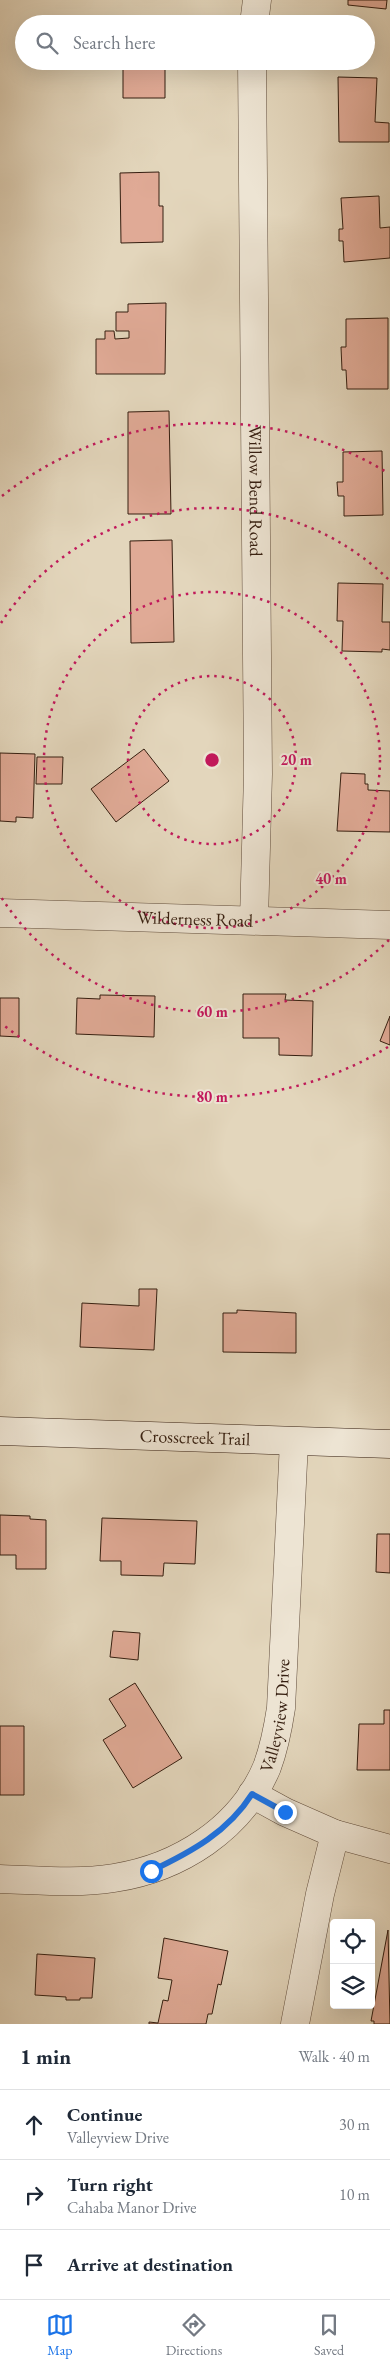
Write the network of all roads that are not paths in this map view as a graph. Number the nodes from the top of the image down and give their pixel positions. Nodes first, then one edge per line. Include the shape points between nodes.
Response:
1 (257, 0) edge
2 (255, 15) edge
3 (252, 70) edge
4 (0, 914) edge
5 (254, 920) junction
6 (390, 925) edge
7 (0, 1431) edge
8 (294, 1442) junction
9 (390, 1444) edge
10 (252, 1794) junction
11 (335, 1834) junction
12 (390, 1848) edge
13 (0, 1879) edge
14 (295, 2024) edge

1 - 2 street
3 - 5 street, Willow Bend Road via 258,774
4 - 5 street, Wilderness Road
5 - 6 street, Wilderness Road
7 - 8 street, Crosscreek Trail
8 - 9 street, Crosscreek Trail
8 - 10 street, Valleyview Drive via 281,1708 266,1767
10 - 11 street
10 - 13 street, Valleyview Drive via 222,1830 190,1853 151,1871 112,1879
11 - 12 street
11 - 14 street

